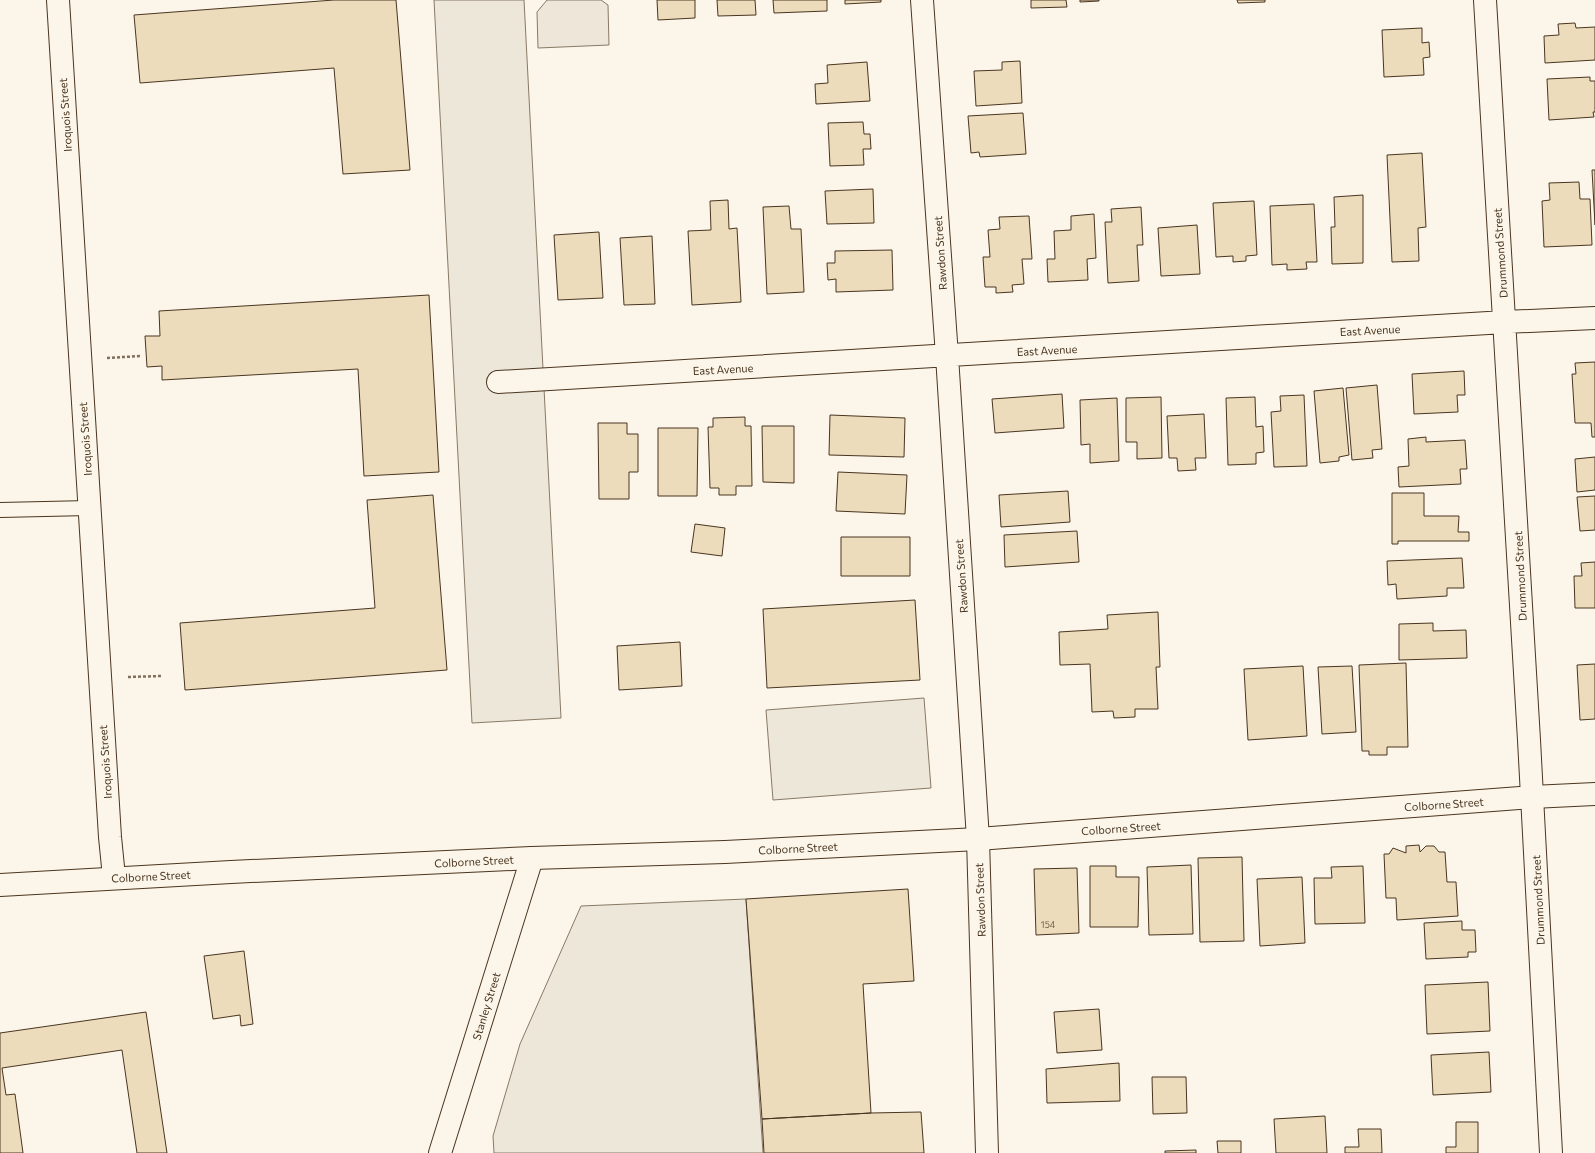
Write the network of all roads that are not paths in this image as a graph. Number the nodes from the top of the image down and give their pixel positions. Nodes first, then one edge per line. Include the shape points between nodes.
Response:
1 (58, 0) edge
2 (922, 0) edge
3 (1485, 0) edge
4 (1595, 318) edge
5 (1505, 322) junction
6 (947, 356) junction
7 (498, 382) dead end
8 (89, 508) junction
9 (0, 510) edge
10 (1595, 794) edge
11 (1532, 797) junction
12 (978, 839) junction
13 (532, 858) junction
14 (114, 877) junction
15 (0, 885) edge
16 (440, 1153) edge
17 (987, 1153) edge
18 (1551, 1153) edge

1 - 8 street, Iroquois Street
2 - 6 street, Rawdon Street
3 - 5 street, Drummond Street
4 - 5 street, East Avenue
5 - 6 street, East Avenue
5 - 11 street, Drummond Street
6 - 7 street, East Avenue
6 - 12 street, Rawdon Street
8 - 9 lane
8 - 14 street, Iroquois Street
10 - 11 street, Colborne Street
11 - 12 street, Colborne Street
11 - 18 street, Drummond Street
12 - 13 street, Colborne Street via 725,852
12 - 17 street, Rawdon Street
13 - 14 street, Colborne Street
13 - 16 street, Stanley Street
14 - 15 street, Colborne Street

